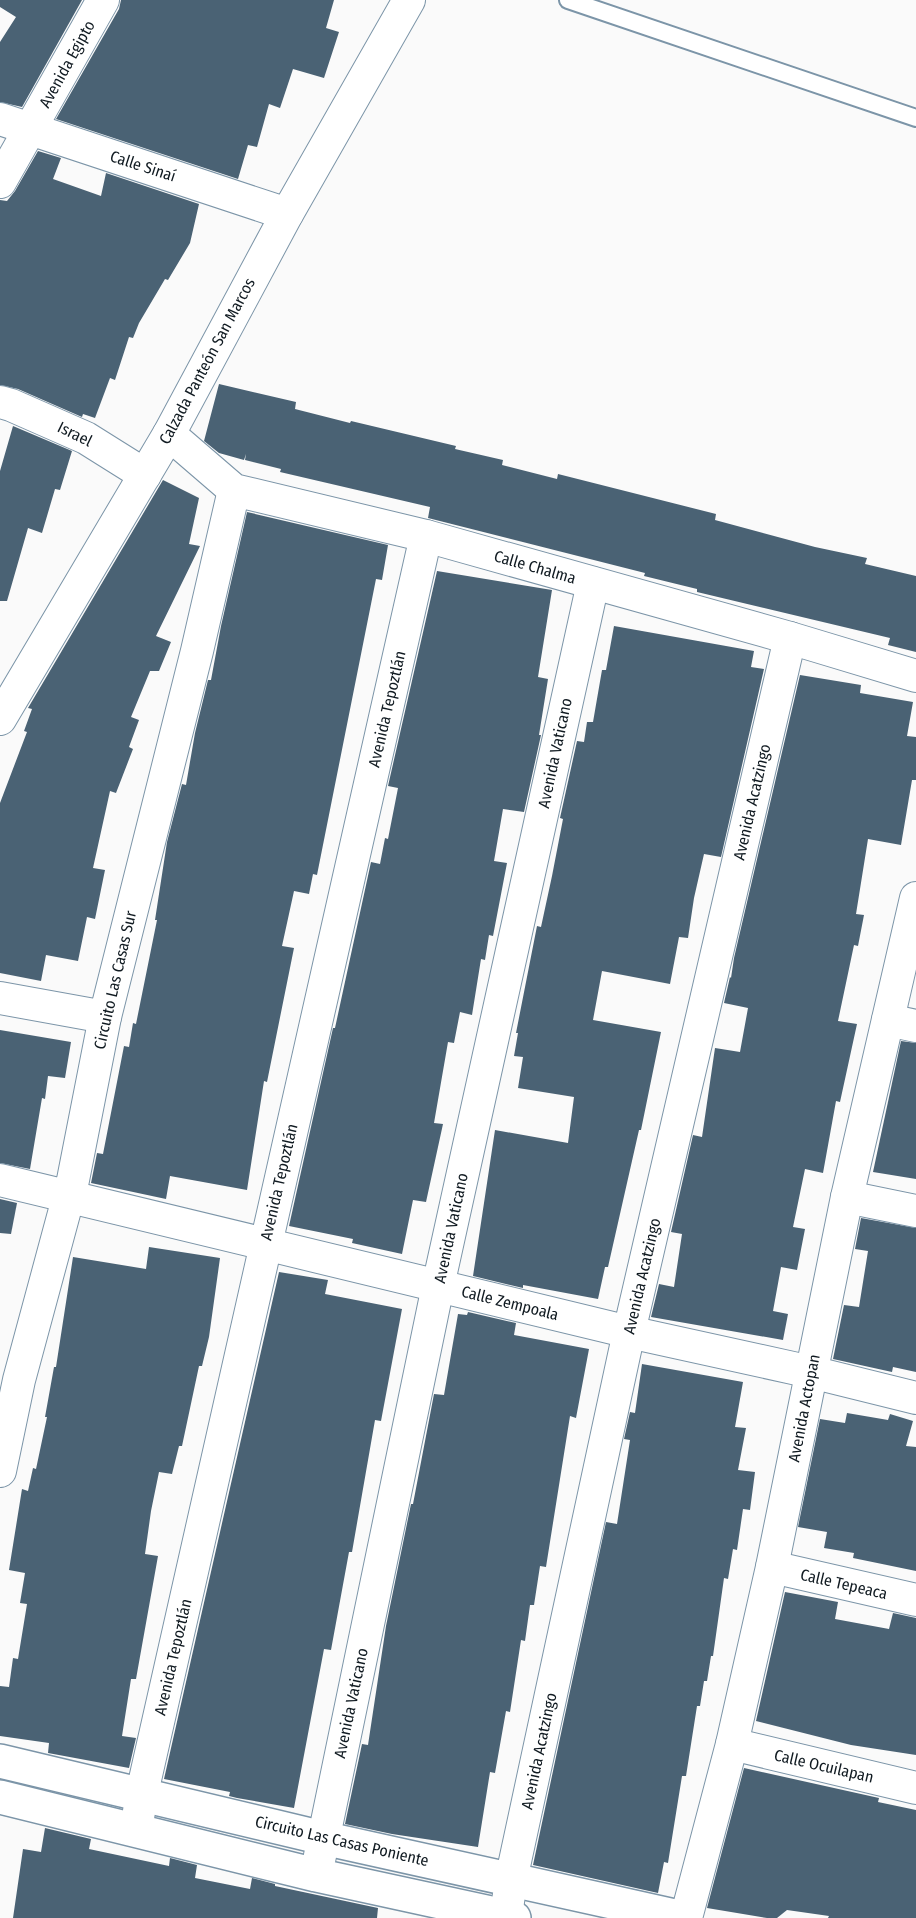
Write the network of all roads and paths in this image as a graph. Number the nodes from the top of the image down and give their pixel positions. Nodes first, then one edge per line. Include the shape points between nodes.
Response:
1 (103, 0) edge
2 (409, 0) edge
3 (568, 0) edge
4 (916, 118) edge
5 (0, 119) edge
6 (32, 129) junction
7 (0, 182) edge
8 (286, 214) junction
9 (0, 402) edge
10 (169, 434) junction
11 (145, 475) junction
12 (234, 490) junction
13 (426, 536) junction
14 (593, 583) junction
15 (790, 638) junction
16 (916, 676) edge
17 (0, 719) edge
18 (916, 898) edge
19 (0, 998) edge
20 (105, 1017) junction
21 (902, 1023) edge
22 (0, 1180) edge
23 (69, 1196) junction
24 (847, 1197) junction
25 (916, 1211) edge
26 (265, 1246) junction
27 (438, 1286) junction
28 (629, 1332) junction
29 (811, 1372) junction
30 (10, 1377) edge
31 (916, 1398) edge
32 (0, 1471) edge
33 (772, 1567) junction
34 (916, 1600) edge
35 (732, 1744) junction
36 (0, 1761) edge
37 (916, 1788) edge
38 (142, 1793) junction
39 (0, 1797) edge
40 (136, 1830) junction
41 (323, 1838) junction
42 (315, 1875) junction
43 (511, 1880) junction
44 (510, 1917) edge
45 (685, 1918) edge

1 - 6 street, Avenida Egipto
2 - 8 street, Calzada Panteón San Marcos
3 - 4 lane
5 - 6 street, Calle Sinaí
6 - 7 street
6 - 8 street, Calle Sinaí
8 - 10 street, Calzada Panteón San Marcos
9 - 11 street, Israel via 86,438
10 - 11 street, Calzada Panteón San Marcos
10 - 12 street, Calle Chalma
11 - 17 street, Calzada Panteón San Marcos
12 - 13 street, Calle Chalma
12 - 20 street, Circuito Las Casas Sur
13 - 14 street, Calle Chalma
13 - 26 street, Avenida Tepoztlán
14 - 15 street, Calle Chalma
14 - 27 street, Avenida Vaticano
15 - 16 street, Calle Chalma
15 - 28 street, Avenida Acatzingo
18 - 21 street, Avenida Actopan
19 - 20 street
20 - 23 street, Circuito Las Casas Sur
21 - 24 street, Avenida Actopan
22 - 23 street, Calle Zempoala
23 - 26 street, Calle Zempoala
23 - 30 street, Circuito Las Casas Sur
24 - 25 street
24 - 29 street, Avenida Actopan
26 - 27 street, Calle Zempoala
26 - 38 street, Avenida Tepoztlán
27 - 28 street, Calle Zempoala
27 - 41 street, Avenida Vaticano
28 - 29 street, Calle Zempoala
28 - 43 street, Avenida Acatzingo
29 - 31 street, Calle Zempoala
29 - 33 street, Avenida Actopan
30 - 32 street, Circuito Las Casas Sur
33 - 34 street, Calle Tepeaca
33 - 35 street, Avenida Actopan
35 - 37 street, Calle Ocuilapan
35 - 45 street, Avenida Actopan
36 - 38 street, Circuito Las Casas Poniente
38 - 40 street, Avenida Tepoztlán
38 - 41 street, Circuito Las Casas Poniente
39 - 40 street
40 - 42 street
41 - 42 street, Avenida Vaticano
41 - 43 street, Circuito Las Casas Poniente
42 - 44 street
43 - 44 street, Avenida Acatzingo
43 - 45 street, Circuito Las Casas Poniente

